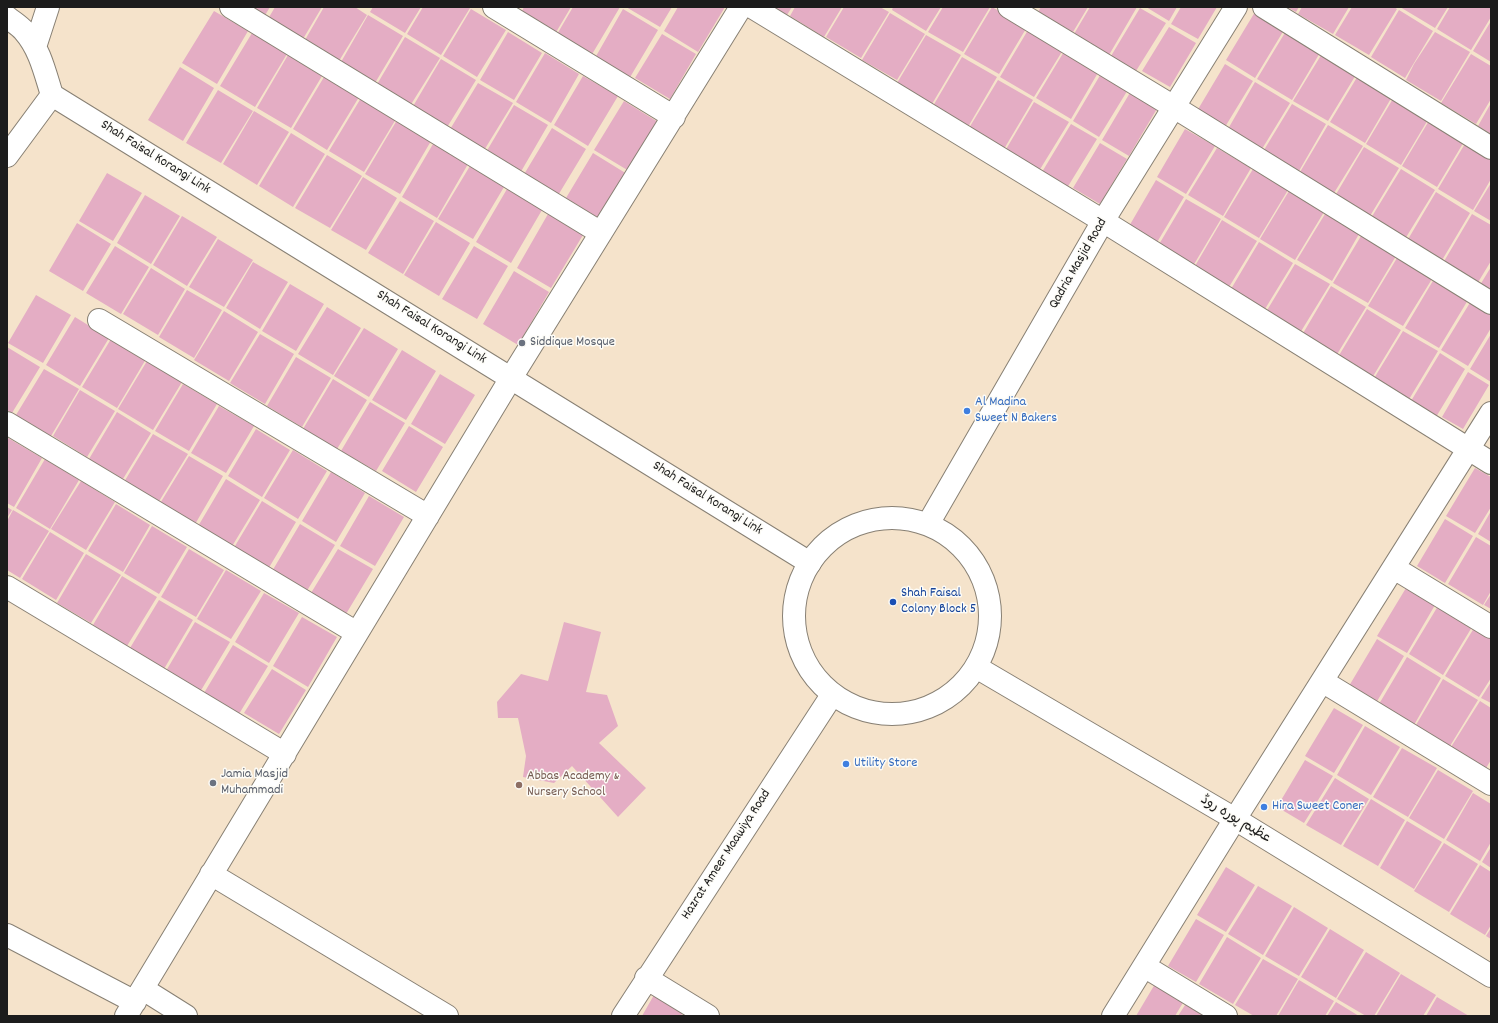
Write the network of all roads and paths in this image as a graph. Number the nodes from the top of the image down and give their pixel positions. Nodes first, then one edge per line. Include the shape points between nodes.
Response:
1 (48, 7) edge
2 (231, 7) edge
3 (494, 7) edge
4 (741, 7) edge
5 (752, 7) edge
6 (1009, 7) edge
7 (1236, 7) edge
8 (1264, 7) edge
9 (7, 17) edge
10 (35, 47) junction
11 (52, 94) junction
12 (1174, 107) junction
13 (674, 117) junction
14 (1491, 148) edge
15 (7, 156) edge
16 (1103, 221) junction
17 (601, 233) junction
18 (1491, 303) edge
19 (99, 320) dead end
20 (511, 378) junction
21 (1491, 413) edge
22 (7, 423) edge
23 (1468, 450) junction
24 (1491, 463) edge
25 (428, 516) junction
26 (928, 524) junction
27 (810, 563) junction
28 (1394, 568) junction
29 (7, 587) edge
30 (1491, 627) edge
31 (357, 633) junction
32 (976, 667) junction
33 (1322, 681) junction
34 (832, 695) junction
35 (285, 754) junction
36 (1491, 784) edge
37 (1235, 819) junction
38 (211, 874) junction
39 (7, 935) edge
40 (1144, 966) junction
41 (1491, 976) edge
42 (646, 978) junction
43 (134, 1002) edge
44 (186, 1016) edge
45 (447, 1016) edge
46 (623, 1016) edge
47 (708, 1016) edge
48 (1114, 1016) edge
49 (1226, 1016) edge

1 - 10 street
2 - 17 street
3 - 13 street
4 - 13 street
5 - 16 street
6 - 12 street
7 - 12 street, Qadria Masjid Road
8 - 14 street
9 - 10 street via 24,30
10 - 11 street
11 - 15 street
11 - 20 street, Shah Faisal Korangi Link
12 - 16 street, Qadria Masjid Road
12 - 18 street
13 - 17 street
16 - 23 street
16 - 26 street, Qadria Masjid Road
17 - 20 street
19 - 25 street
20 - 25 street
20 - 27 street, Shah Faisal Korangi Link
21 - 23 street
22 - 31 street
23 - 24 street
23 - 28 street
25 - 31 street
26 - 27 street via 895,518 862,523 833,538
26 - 32 street via 953,538 973,559 985,584 990,612 988,641
27 - 34 street via 798,589 794,619 799,647 812,674
28 - 30 street
28 - 33 street
29 - 35 street
31 - 35 street
32 - 34 street via 959,688 936,704 910,713 883,715 856,708
32 - 37 street, عظیم پورہ روڈ
33 - 36 street
33 - 37 street
34 - 42 street, Hazrat Ameer Maawiya Road
35 - 38 street
37 - 40 street
37 - 41 street, عظیم پورہ روڈ
38 - 43 street
38 - 45 street
39 - 43 street
40 - 48 street
40 - 49 street
42 - 46 street, Hazrat Ameer Maawiya Road
42 - 47 street
43 - 44 street

